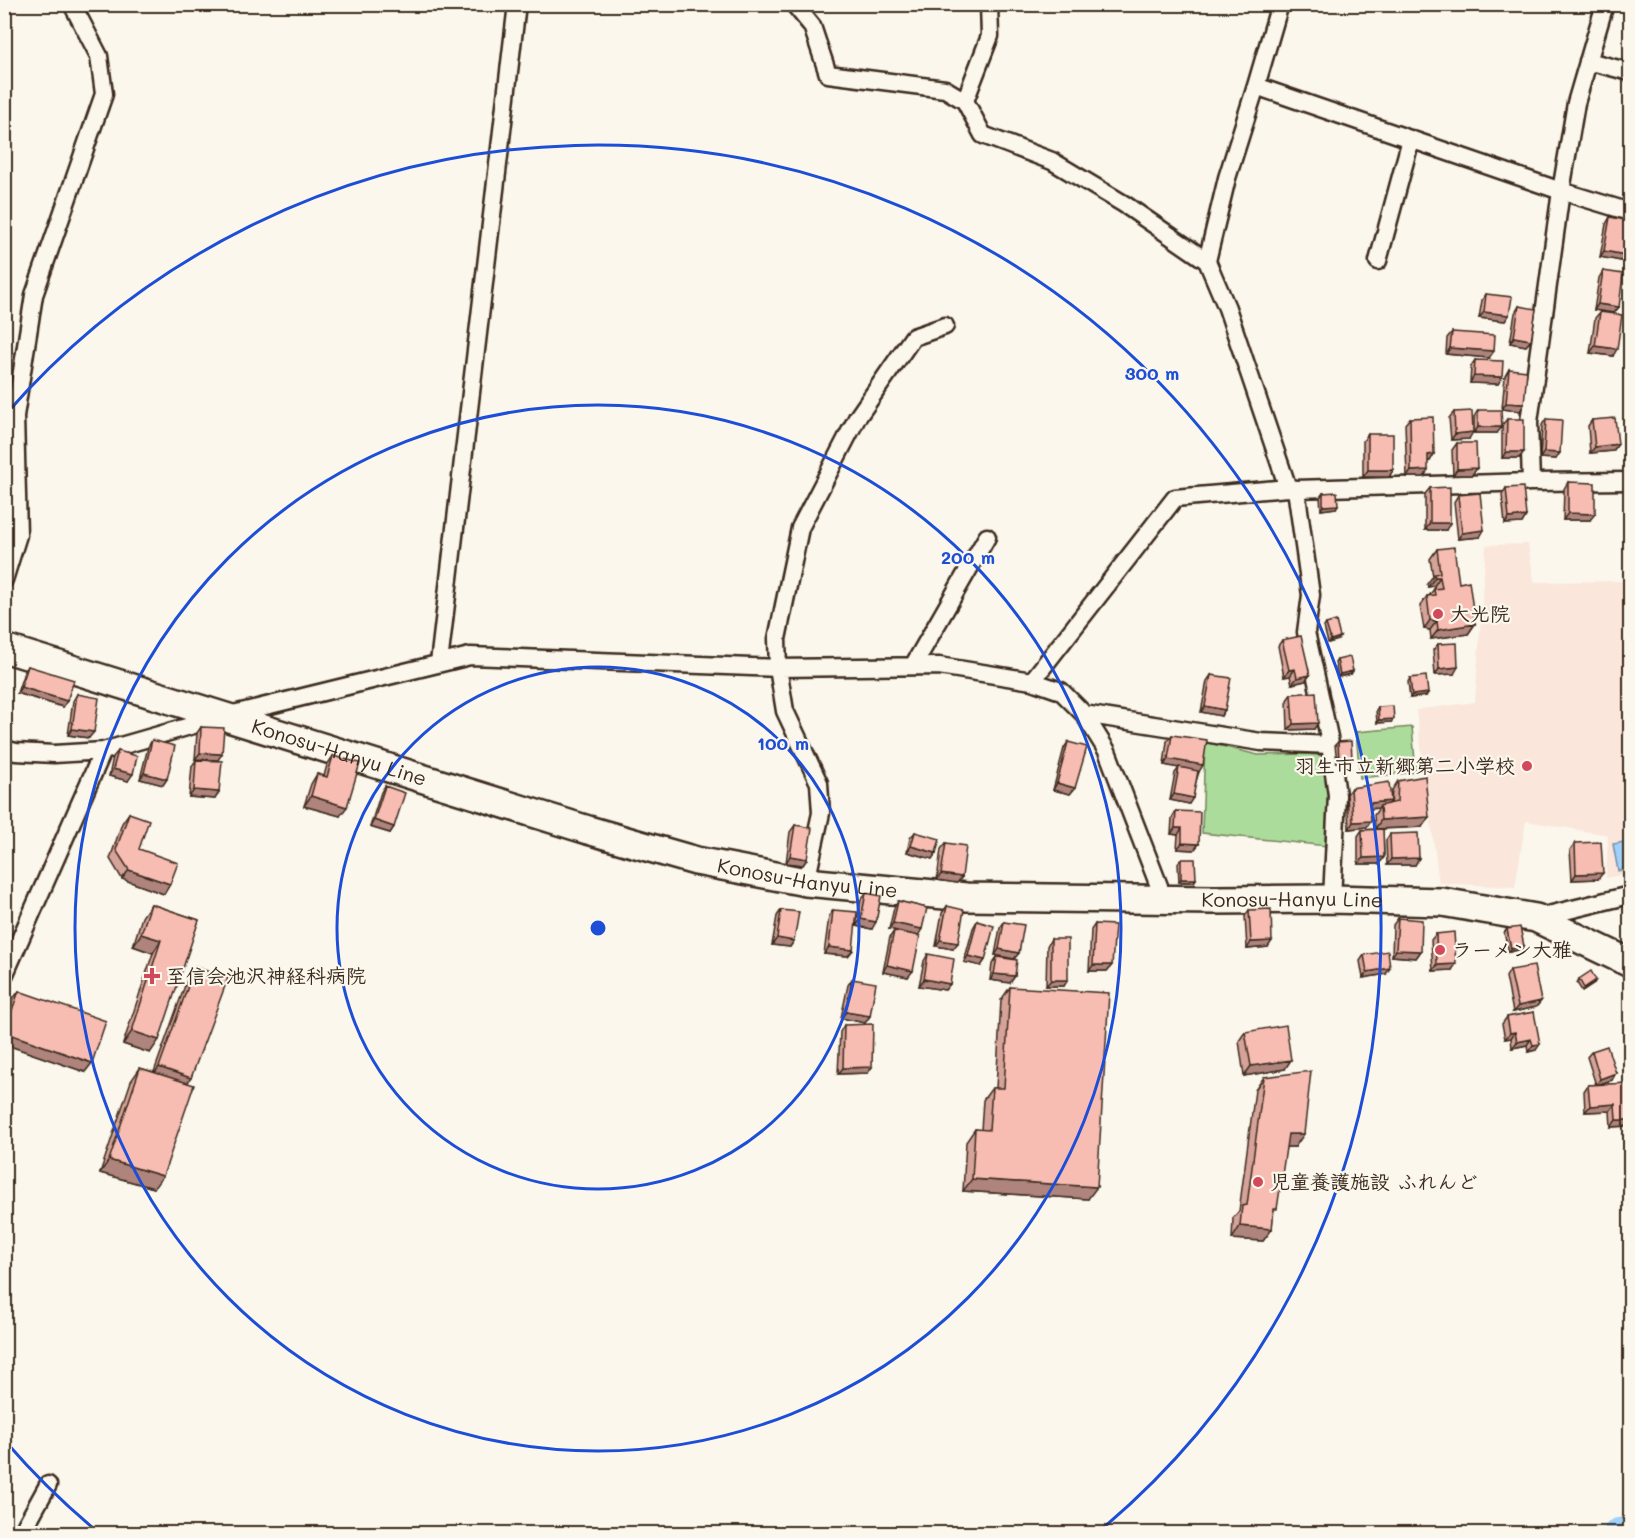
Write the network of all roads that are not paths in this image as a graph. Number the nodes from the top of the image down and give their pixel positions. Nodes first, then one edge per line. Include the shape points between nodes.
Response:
1 (72, 4) edge
2 (517, 4) edge
3 (794, 4) edge
4 (989, 4) edge
5 (1280, 4) edge
6 (1605, 4) edge
7 (1588, 61) junction
8 (1630, 72) edge
9 (1256, 86) junction
10 (965, 101) junction
11 (1411, 139) junction
12 (1561, 191) junction
13 (1630, 212) edge
14 (1207, 261) junction
15 (1378, 261) dead end
16 (945, 326) dead end
17 (1630, 481) edge
18 (1532, 482) junction
19 (1292, 489) junction
20 (987, 537) dead end
21 (4, 580) edge
22 (4, 648) edge
23 (439, 663) junction
24 (913, 666) junction
25 (778, 668) junction
26 (1032, 681) junction
27 (1084, 714) junction
28 (225, 716) junction
29 (1330, 745) junction
30 (4, 749) edge
31 (103, 750) junction
32 (806, 882) junction
33 (1630, 895) edge
34 (1161, 899) junction
35 (1332, 899) junction
36 (1536, 918) junction
37 (1630, 963) edge
38 (4, 976) edge
39 (48, 1485) dead end
40 (21, 1533) edge

1 - 21 street via 99,56 104,94 34,295 15,416 18,535
2 - 23 street
3 - 10 street via 812,26 828,74 945,89
4 - 10 street via 990,36
5 - 9 street
6 - 7 street
7 - 8 street
7 - 12 street via 1576,103
9 - 11 street
9 - 14 street via 1227,178
10 - 14 street via 983,135 1052,161
11 - 12 street
11 - 15 street
12 - 13 street
12 - 18 street via 1529,422
14 - 19 street
16 - 25 street via 913,337 857,418 800,528 777,639
17 - 18 street
18 - 19 street
19 - 26 street via 1175,498
19 - 29 street via 1311,595 1306,632
20 - 24 street
22 - 28 main road, Konosu-Hanyu Line
23 - 25 street via 470,656
23 - 28 street
24 - 25 street
24 - 26 street via 939,666
25 - 32 street via 785,711 819,783 821,813
26 - 27 street via 1061,691
27 - 29 street via 1261,742
27 - 34 street via 1107,751
28 - 31 street
28 - 32 main road, Konosu-Hanyu Line via 696,861
29 - 35 street via 1336,795
30 - 31 street via 54,754
31 - 38 street
32 - 34 main road, Konosu-Hanyu Line via 966,897
33 - 36 street
34 - 35 main road, Konosu-Hanyu Line
35 - 36 main road, Konosu-Hanyu Line via 1442,902
36 - 37 main road, Konosu-Hanyu Line
39 - 40 street

